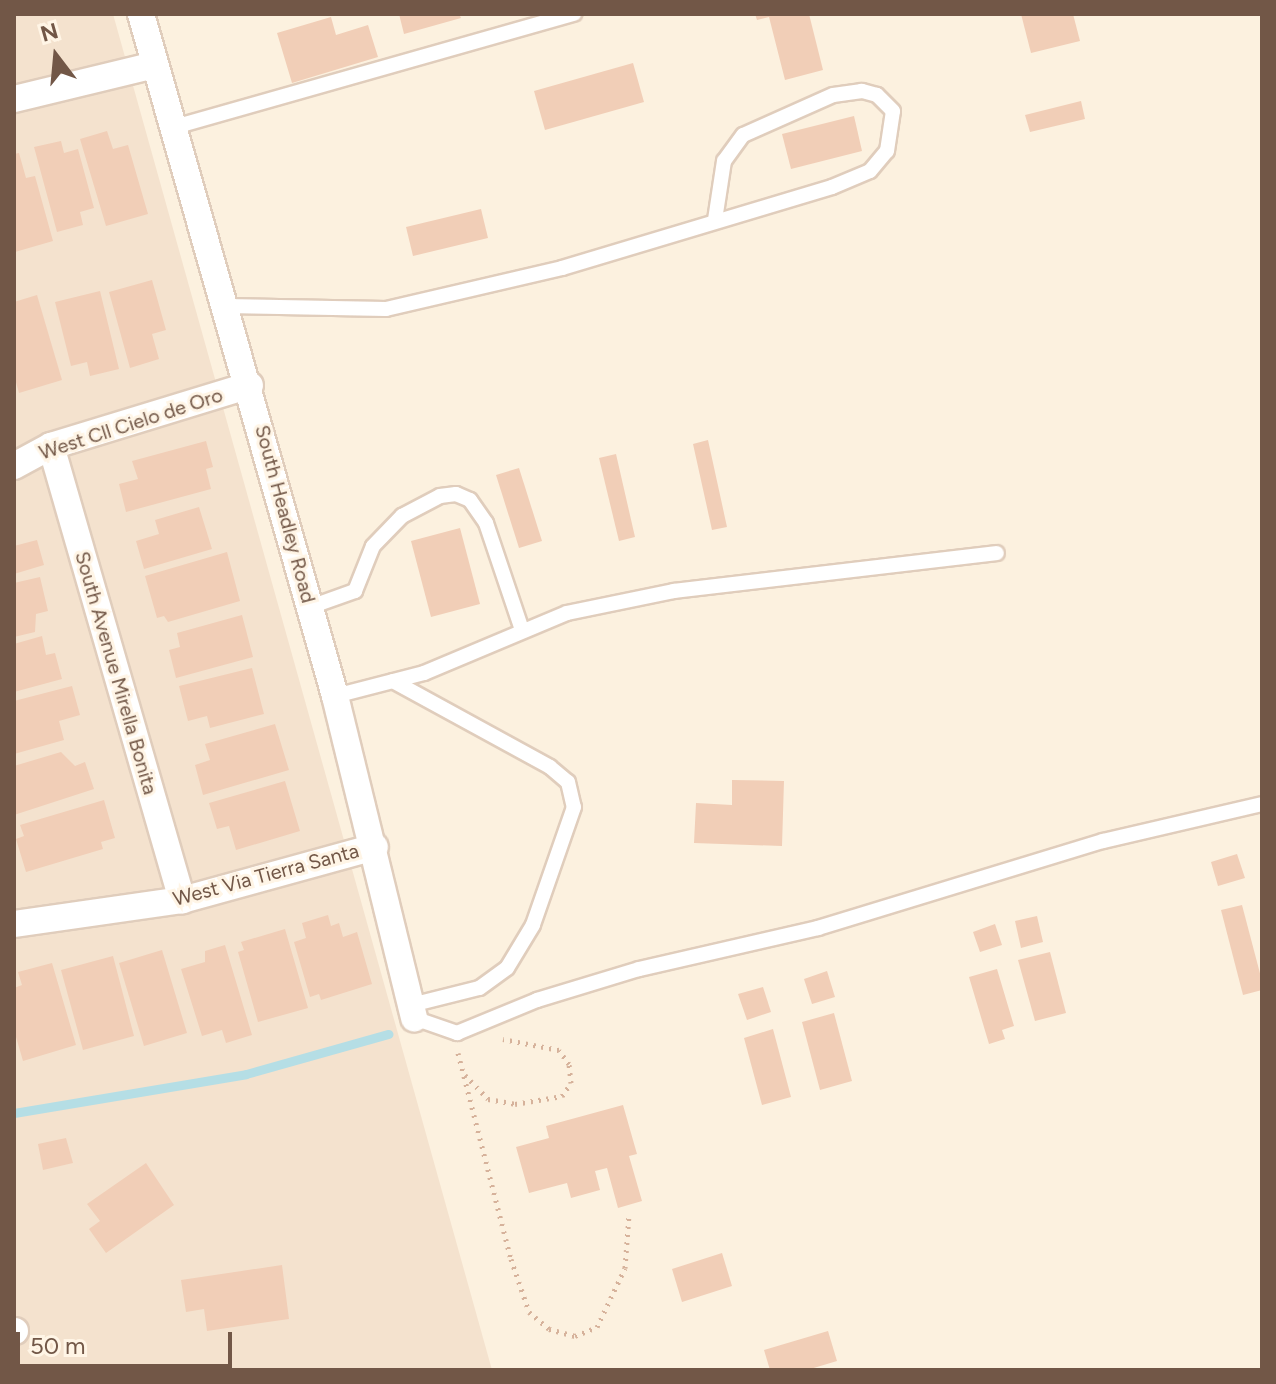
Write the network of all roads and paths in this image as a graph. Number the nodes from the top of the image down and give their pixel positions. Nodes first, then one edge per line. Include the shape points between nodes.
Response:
1 (141, 14) edge
2 (574, 14) edge
3 (155, 65) junction
4 (14, 99) edge
5 (174, 127) junction
6 (715, 220) junction
7 (226, 306) junction
8 (250, 385) junction
9 (51, 446) junction
10 (14, 466) edge
11 (997, 553) dead end
12 (310, 607) junction
13 (522, 630) junction
14 (393, 681) junction
15 (335, 696) junction
16 (1262, 804) edge
17 (375, 847) junction
18 (182, 900) junction
19 (14, 924) edge
20 (412, 1012) junction
21 (469, 1028) junction
22 (448, 1030) junction
23 (465, 1074) junction
24 (629, 1215) dead end

1 - 3 street, South Headley Road
2 - 5 lane
3 - 4 street
3 - 5 street, South Headley Road
5 - 7 street, South Headley Road
6 - 6 lane via 870,171 887,151 893,111 877,95 833,95 743,135 724,161
6 - 7 lane via 562,268 386,309
7 - 8 street, South Headley Road
8 - 9 street, West Cll Cielo de Oro
8 - 12 street, South Headley Road
9 - 10 street, West Cll Cielo de Oro
9 - 18 street, South Avenue Mirella Bonita
11 - 13 lane via 674,591 567,613
12 - 13 lane via 355,591 373,546 402,516 440,496 456,494 470,500 486,523
12 - 15 street, South Headley Road
13 - 14 lane
14 - 15 lane
14 - 20 lane via 550,767 568,782 574,807 533,925 507,968 479,988
15 - 17 street, South Headley Road
16 - 21 lane via 1103,841 818,928 639,969 537,1000
17 - 18 street, West Via Tierra Santa
17 - 20 street, South Headley Road
18 - 19 street, West Via Tierra Santa
20 - 22 lane
21 - 22 lane
21 - 23 path via 482,1037 534,1041 559,1050 569,1064 571,1083 562,1096 515,1104 488,1099
22 - 23 path
23 - 24 path via 511,1259 529,1312 549,1329 575,1336 597,1327 625,1268

